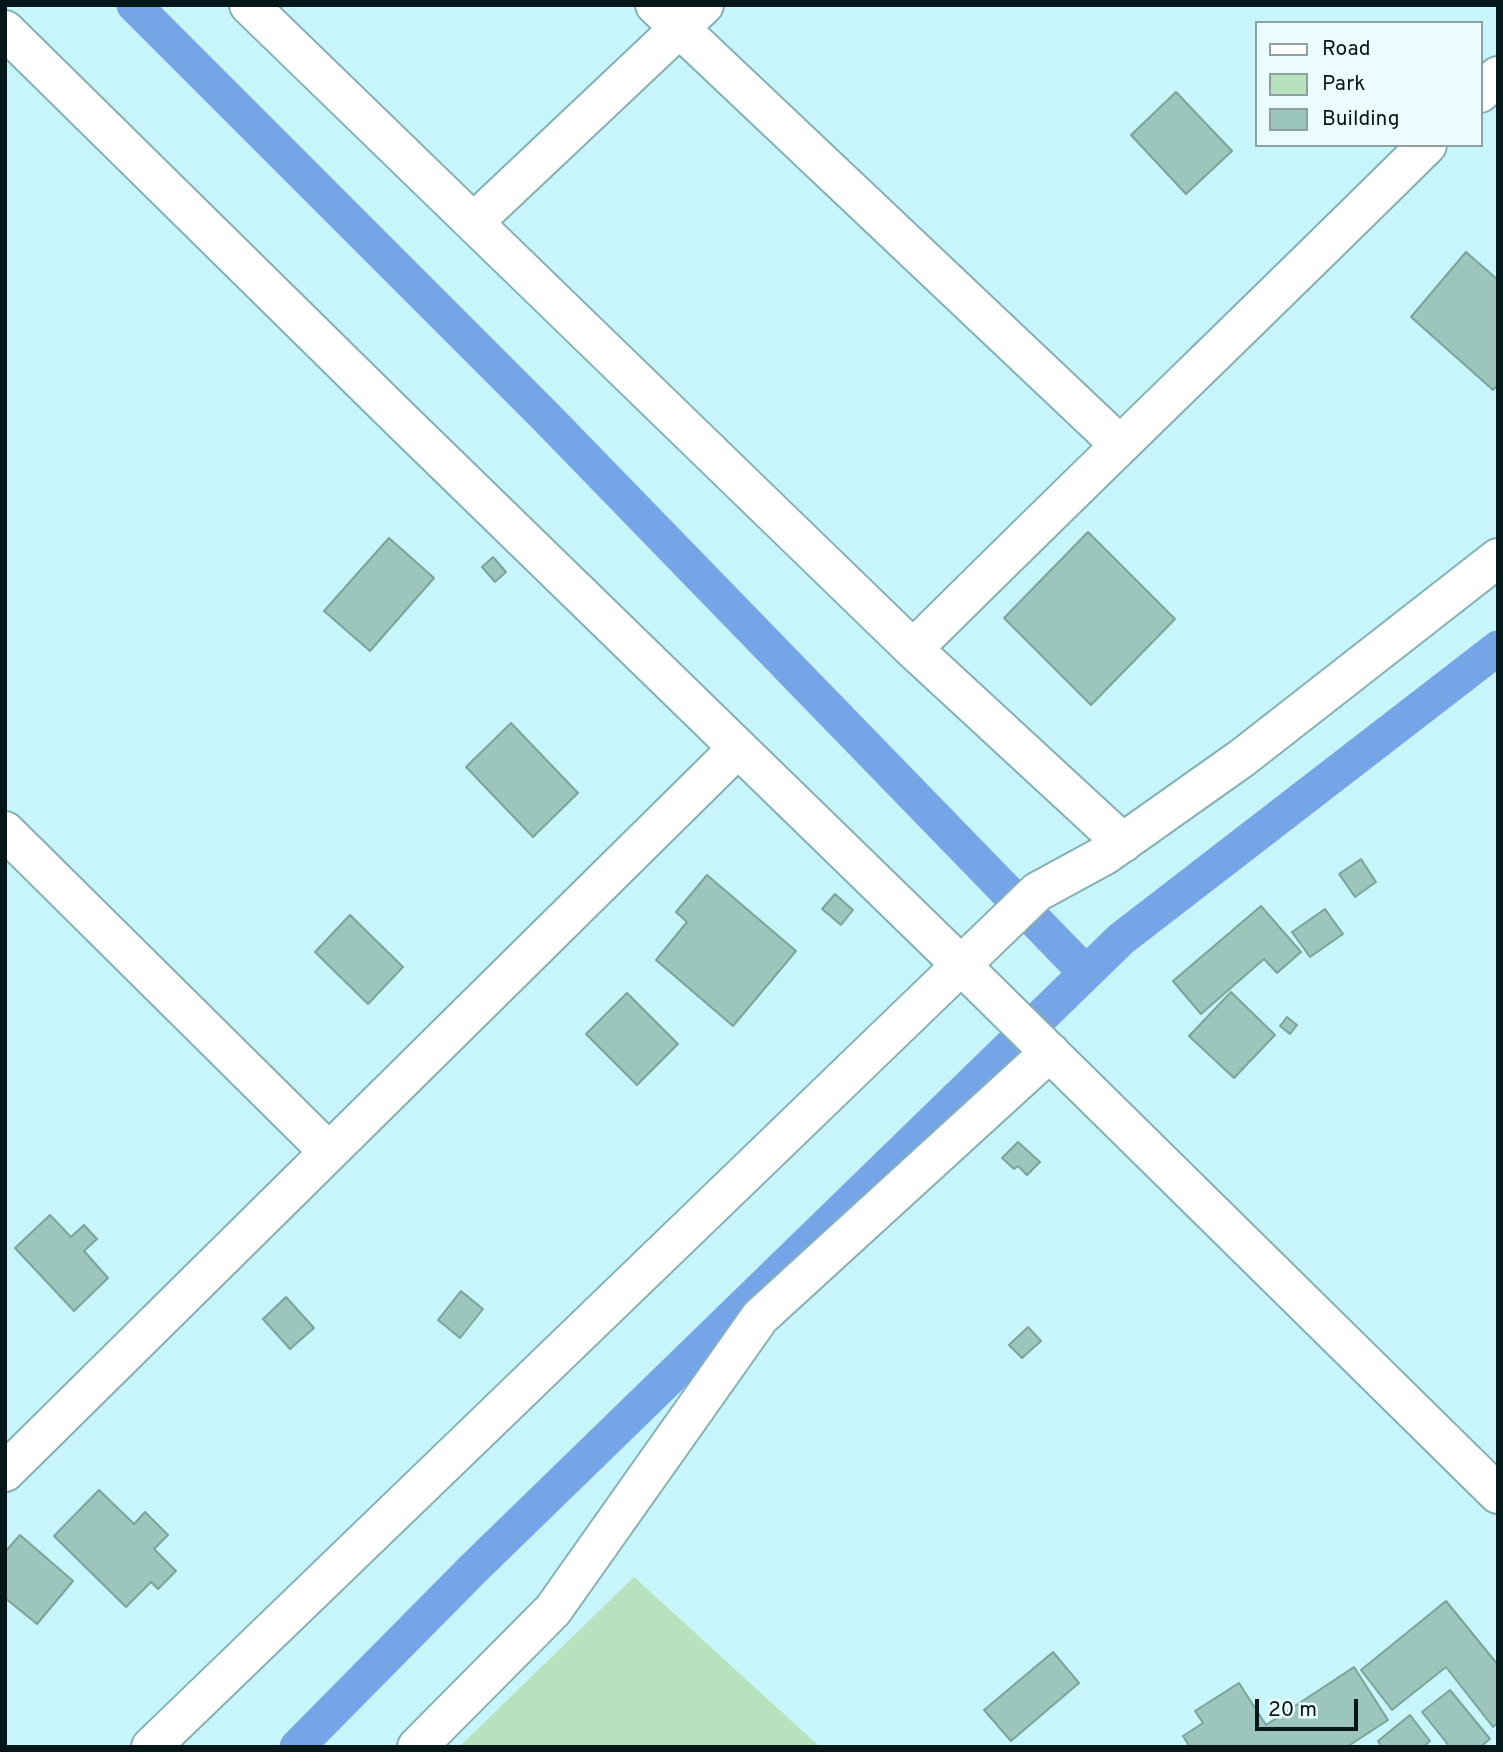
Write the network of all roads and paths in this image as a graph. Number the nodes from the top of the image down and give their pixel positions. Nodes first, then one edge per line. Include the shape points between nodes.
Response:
1 (249, 5) edge
2 (680, 13) edge
3 (5, 30) edge
4 (1498, 76) edge
5 (1482, 91) edge
6 (1425, 147) edge
7 (474, 222) junction
8 (1119, 444) junction
9 (1498, 558) edge
10 (913, 649) junction
11 (738, 748) junction
12 (5, 831) edge
13 (1123, 843) junction
14 (962, 966) junction
15 (1050, 1052) junction
16 (329, 1153) junction
17 (5, 1472) edge
18 (1498, 1494) edge
19 (151, 1747) edge
20 (417, 1747) edge

1 - 7 street
2 - 7 street
2 - 8 street
3 - 11 street
4 - 5 street
6 - 8 street
7 - 10 street
8 - 10 street
9 - 13 street via 1242,758
10 - 13 street
11 - 14 street
11 - 16 street
12 - 16 street
13 - 14 street via 1037,892
14 - 15 street
14 - 19 street
15 - 18 street
15 - 20 street via 760,1317 553,1610
16 - 17 street

